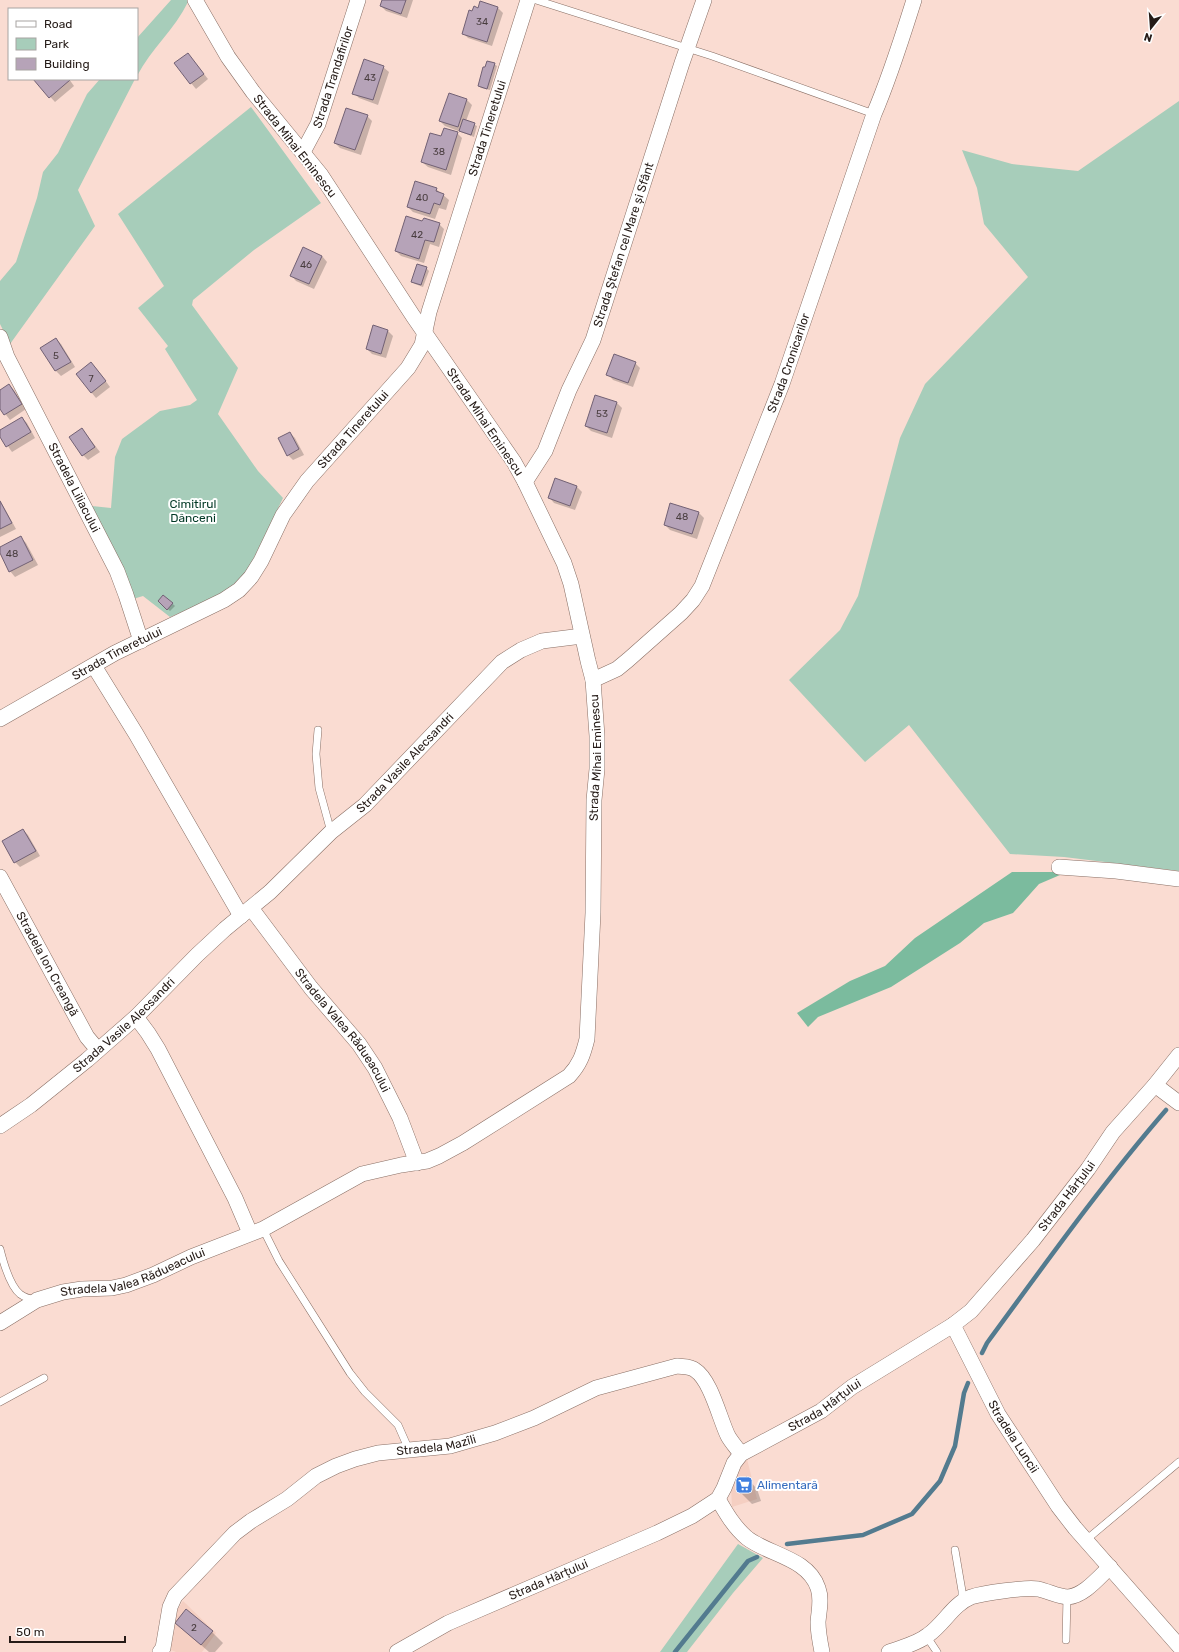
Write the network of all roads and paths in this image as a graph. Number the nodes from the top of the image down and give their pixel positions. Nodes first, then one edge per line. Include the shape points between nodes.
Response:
1 (195, 0) edge
2 (358, 0) edge
3 (528, 0) edge
4 (536, 0) edge
5 (704, 0) edge
6 (914, 0) edge
7 (687, 49) junction
8 (874, 114) junction
9 (303, 152) junction
10 (425, 334) junction
11 (0, 337) edge
12 (525, 482) junction
13 (582, 636) junction
14 (141, 641) junction
15 (94, 666) junction
16 (593, 680) junction
17 (0, 719) edge
18 (318, 730) dead end
19 (331, 832) junction
20 (1059, 867) dead end
21 (0, 877) edge
22 (1179, 879) edge
23 (246, 912) junction
24 (136, 1017) junction
25 (98, 1050) junction
26 (584, 1054) joint
27 (1179, 1055) edge
28 (1155, 1086) junction
29 (1179, 1103) edge
30 (0, 1126) edge
31 (417, 1163) junction
32 (256, 1231) junction
33 (0, 1249) edge
34 (37, 1300) junction
35 (0, 1323) edge
36 (953, 1325) junction
37 (44, 1378) dead end
38 (0, 1402) edge
39 (409, 1450) junction
40 (741, 1454) junction
41 (1179, 1462) edge
42 (718, 1499) junction
43 (1086, 1540) junction
44 (955, 1550) dead end
45 (1110, 1567) junction
46 (1067, 1597) junction
47 (962, 1601) junction
48 (927, 1636) junction
49 (1066, 1640) dead end
50 (1179, 1646) edge
51 (160, 1652) edge
52 (397, 1652) edge
53 (822, 1652) edge
54 (889, 1652) edge
55 (937, 1652) edge

1 - 9 street, Strada Mihai Eminescu via 228,57
2 - 9 street, Strada Trandafirilor via 318,124
3 - 10 street, Strada Tineretului via 429,312
4 - 7 lane
5 - 7 street, Strada Ștefan cel Mare și Sfânt
6 - 8 street, Strada Cronicarilor via 888,81
7 - 8 lane
7 - 12 street, Strada Ștefan cel Mare și Sfânt via 593,340 569,390 545,451
8 - 16 street, Strada Cronicarilor via 782,384 702,586 682,613 628,660 617,669
9 - 10 street, Strada Mihai Eminescu via 321,175
10 - 12 street, Strada Mihai Eminescu via 478,408
10 - 14 street, Strada Tineretului via 422,345 408,368 307,481 283,515 261,562 239,590
11 - 14 street, Stradela Liliacului via 7,357 117,571
12 - 13 street, Strada Mihai Eminescu via 564,563
13 - 16 street, Strada Mihai Eminescu
13 - 19 street, Strada Vasile Alecsandri via 542,641 502,662 366,805
14 - 15 street, Strada Tineretului
15 - 17 street, Strada Tineretului
15 - 23 street
16 - 26 street, Strada Mihai Eminescu via 597,769 594,800 593,914 587,1039
18 - 19 lane via 316,754 319,788
19 - 23 street, Strada Vasile Alecsandri
20 - 22 street
21 - 25 street, Stradela Ion Creangă via 87,1037
23 - 24 street, Strada Vasile Alecsandri via 197,955
23 - 31 street, Stradela Valea Rădueacului via 359,1044 375,1068 400,1118
24 - 25 street, Strada Vasile Alecsandri
24 - 32 street via 158,1050 235,1198
25 - 30 street, Strada Vasile Alecsandri
26 - 31 street, Stradela Valea Rădueacului via 578,1067 559,1083 463,1144
27 - 28 street, Strada Hârțului
28 - 29 street
28 - 36 street, Strada Hârțului via 1113,1132 1088,1169 1013,1264 971,1311
31 - 32 street, Stradela Valea Rădueacului via 362,1174
32 - 34 street, Stradela Valea Rădueacului via 126,1285 63,1292
32 - 39 lane via 279,1261 350,1373 398,1425
33 - 34 lane via 19,1294
34 - 35 street, Stradela Valea Rădueacului
36 - 40 street, Strada Hârțului via 852,1387 821,1410
36 - 43 street, Stradela Luncii via 998,1414 1058,1506
37 - 38 lane
39 - 40 street, Stradela Mazîli via 450,1446 495,1433 534,1418 596,1388 677,1366 696,1370 712,1394 729,1437
39 - 51 street, Stradela Mazîli via 378,1453 336,1466 316,1476 287,1499 235,1533 176,1596 170,1608 163,1648
40 - 42 street via 734,1463
41 - 43 lane
42 - 52 street, Strada Hârțului via 658,1533 448,1623
42 - 53 street via 740,1531 749,1539 805,1569 814,1578 819,1589 818,1622
43 - 45 street, Stradela Luncii
44 - 47 lane
45 - 46 street via 1084,1590
45 - 50 street, Stradela Luncii
46 - 47 street via 1036,1589 1022,1589
46 - 49 lane
47 - 48 street via 938,1628
48 - 54 street
48 - 55 lane

